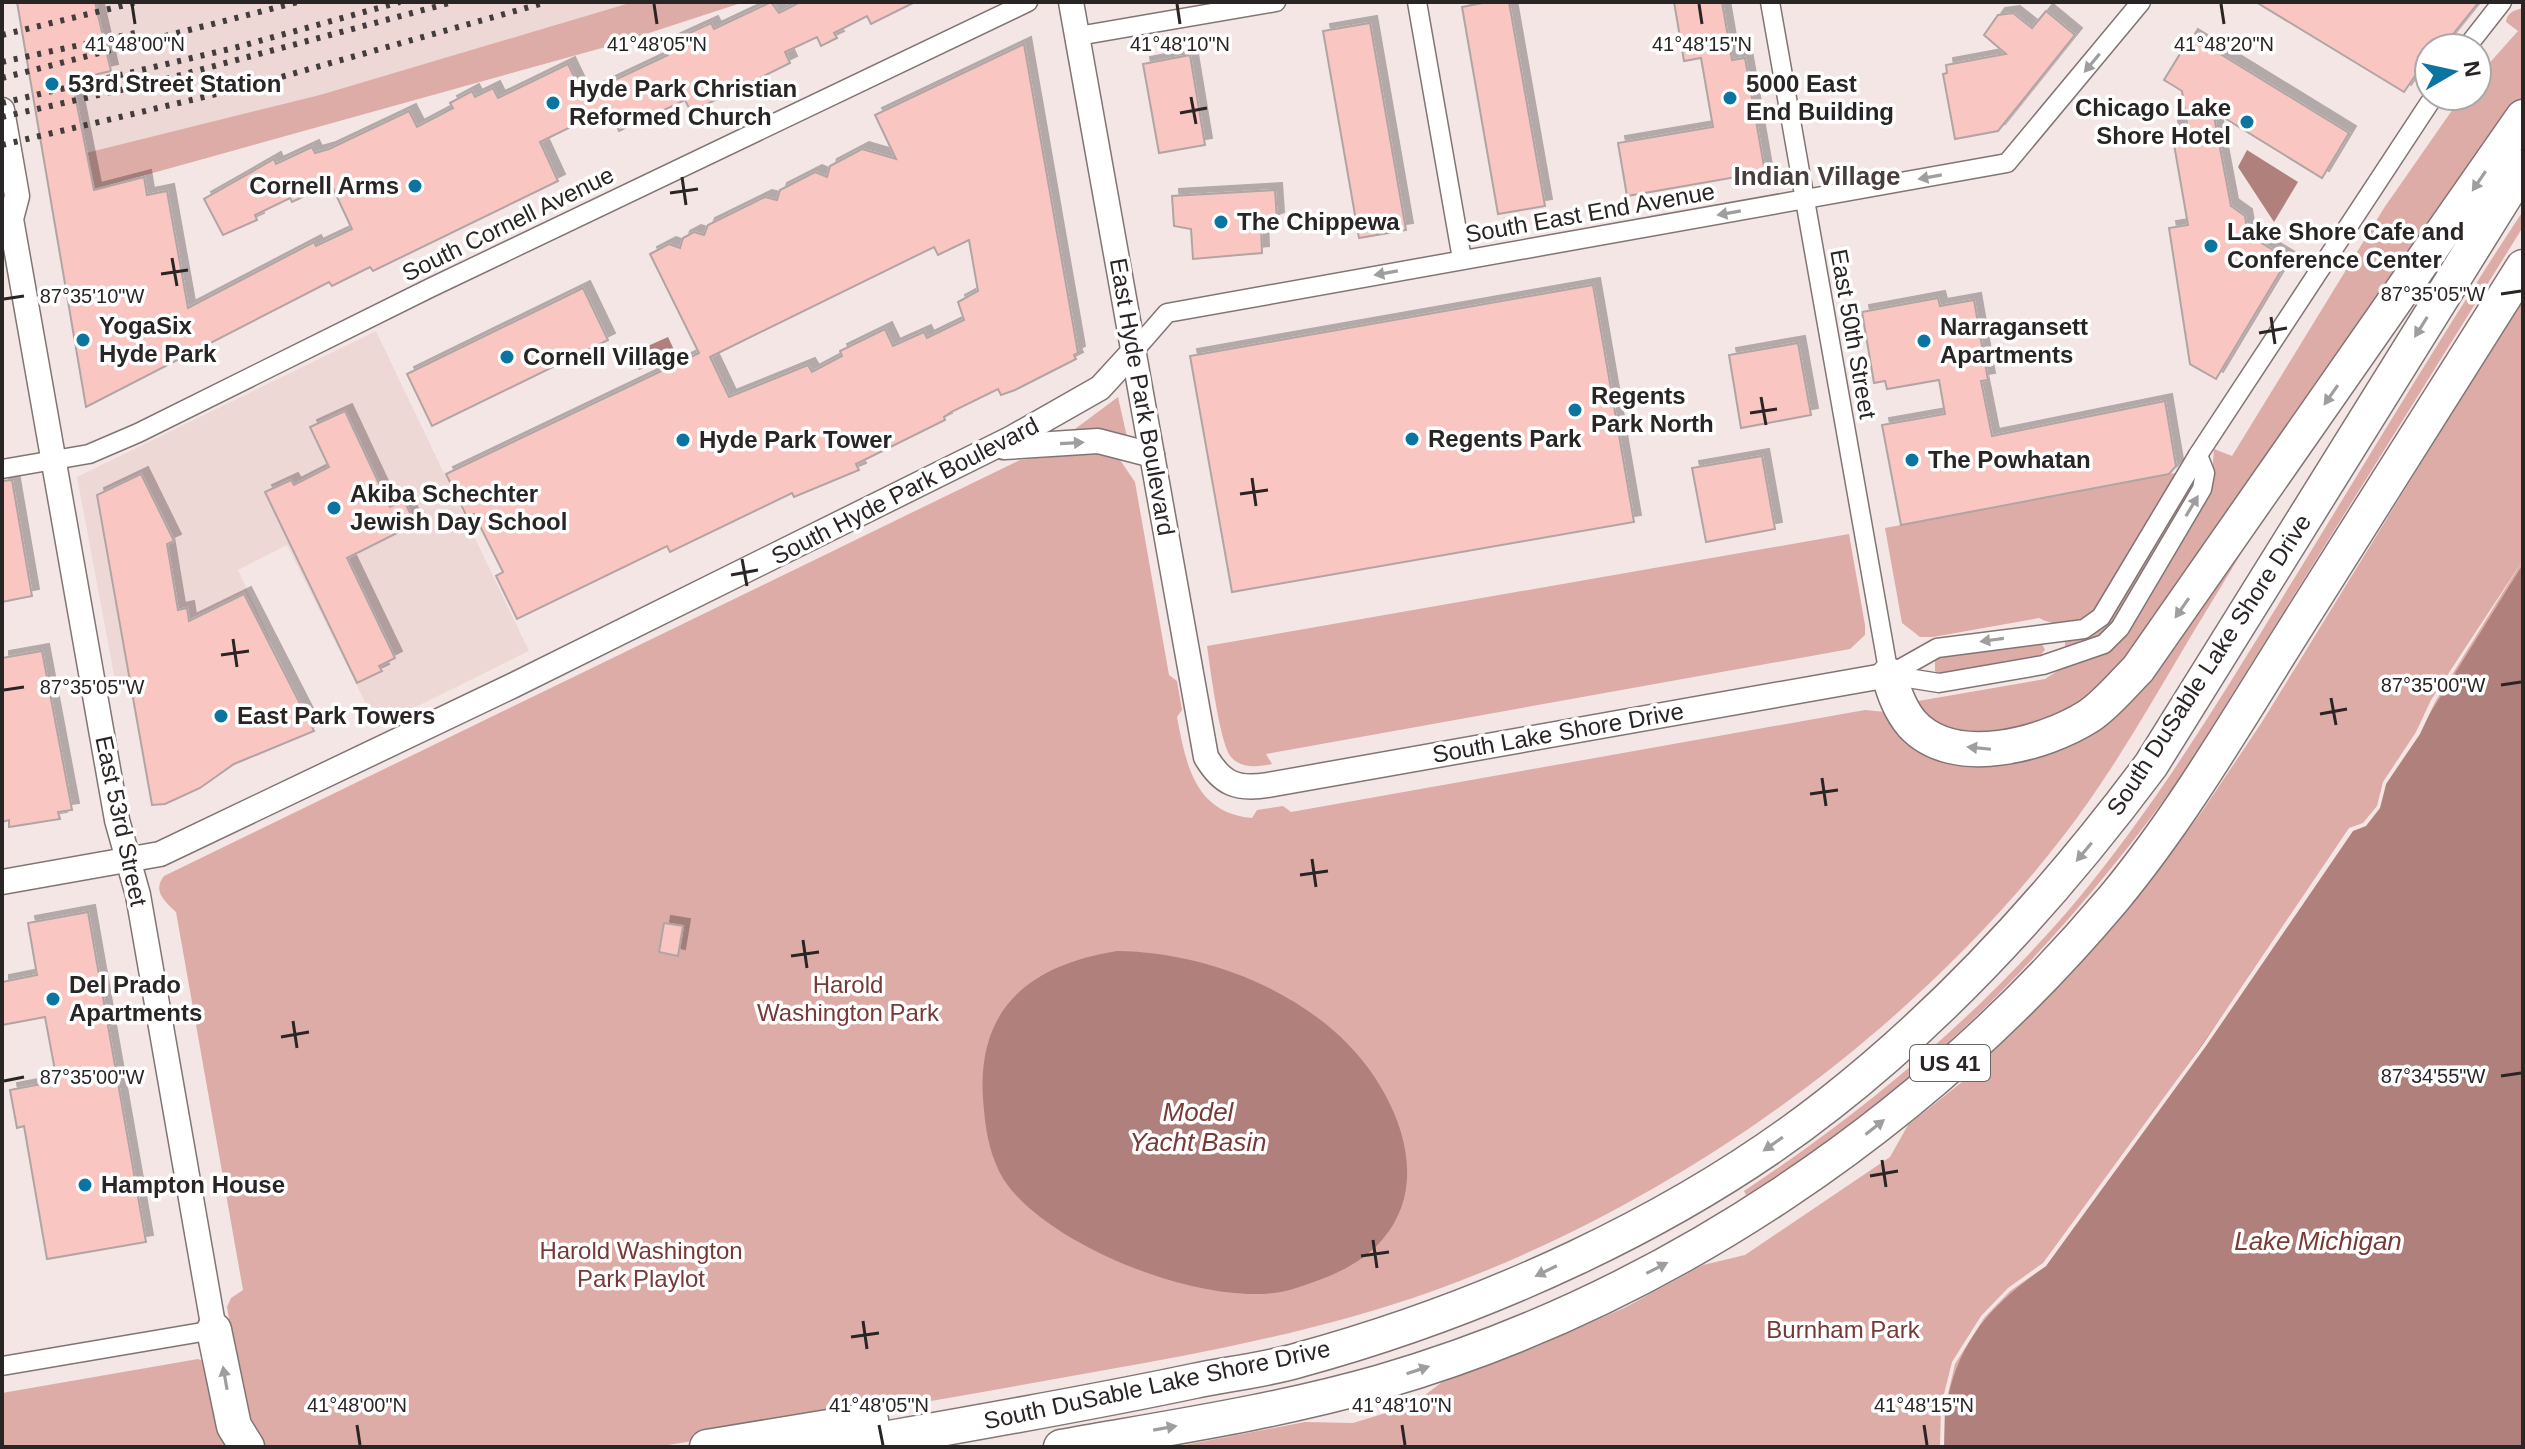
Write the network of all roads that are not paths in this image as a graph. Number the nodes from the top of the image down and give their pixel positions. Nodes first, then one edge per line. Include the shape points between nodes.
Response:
1 (1028, 2) edge
2 (1071, 2) edge
3 (1276, 2) edge
4 (1417, 2) edge
5 (1770, 2) edge
6 (2141, 2) edge
7 (2502, 2) edge
8 (2479, 32) edge
9 (1078, 36) junction
10 (2, 110) edge
11 (2423, 112) edge
12 (2523, 117) edge
13 (2523, 167) edge
14 (1806, 199) junction
15 (6, 213) edge
16 (1462, 259) junction
17 (2523, 267) edge
18 (1133, 352) junction
19 (994, 447) junction
20 (1152, 455) junction
21 (2198, 455) junction
22 (54, 460) junction
23 (2, 469) edge
24 (2048, 633) junction
25 (2051, 662) junction
26 (1889, 675) junction
27 (1228, 784) joint
28 (127, 860) junction
29 (2, 882) edge
30 (214, 1330) junction
31 (2, 1366) edge
32 (1117, 1397) junction
33 (247, 1447) edge
34 (707, 1447) edge
35 (838, 1447) edge
36 (1061, 1447) edge

1 - 22 street, South Cornell Avenue via 138,433 89,454
2 - 9 street, East Hyde Park Boulevard
3 - 9 street
4 - 16 street
5 - 14 street, East 50th Street
6 -> 14 street, South East End Avenue via 2007,163
7 - 8 street
9 - 18 street, East Hyde Park Boulevard
10 - 15 street, East 53rd Street via 17,196
11 - 21 street
12 -> 26 highway via 2138,669 2091,715 2047,737 1995,750 1947,745 1914,726 1897,701
13 -> 32 highway, South DuSable Lake Shore Drive / US 41 via 2151,765 2038,907 1917,1030 1828,1105 1764,1150 1640,1226 1508,1289 1297,1361
14 -> 16 street, South East End Avenue
14 - 26 street, East 50th Street
15 - 22 street, East 53rd Street
16 -> 18 street, South East End Avenue via 1167,313
36 -> 17 highway, South DuSable Lake Shore Drive / US 41 via 1304,1403 1385,1381 1522,1332 1662,1266 1774,1200 1926,1086 2039,979 2114,897 2191,794
18 - 19 street, South Hyde Park Boulevard via 1100,388
18 - 20 street, East Hyde Park Boulevard
19 -> 20 street via 1098,441
19 - 28 street, South Hyde Park Boulevard via 160,854
20 - 27 street, East Hyde Park Boulevard via 1206,757
21 - 24 street via 2101,617 2084,629
25 -> 21 street via 2104,644 2120,628 2202,489 2205,473
22 - 23 street, South Cornell Avenue
22 - 28 street, East 53rd Street
24 - 25 street via 2056,647
24 -> 26 street via 1937,648
25 - 26 street via 1939,683
26 - 27 street, South Lake Shore Drive via 1268,785
28 - 29 street, South Hyde Park Boulevard
28 - 30 street, East 53rd Street via 138,895
30 - 31 street
33 -> 30 highway via 234,1426
32 - 34 highway via 1042,1391
32 - 35 highway, South DuSable Lake Shore Drive / US 41

